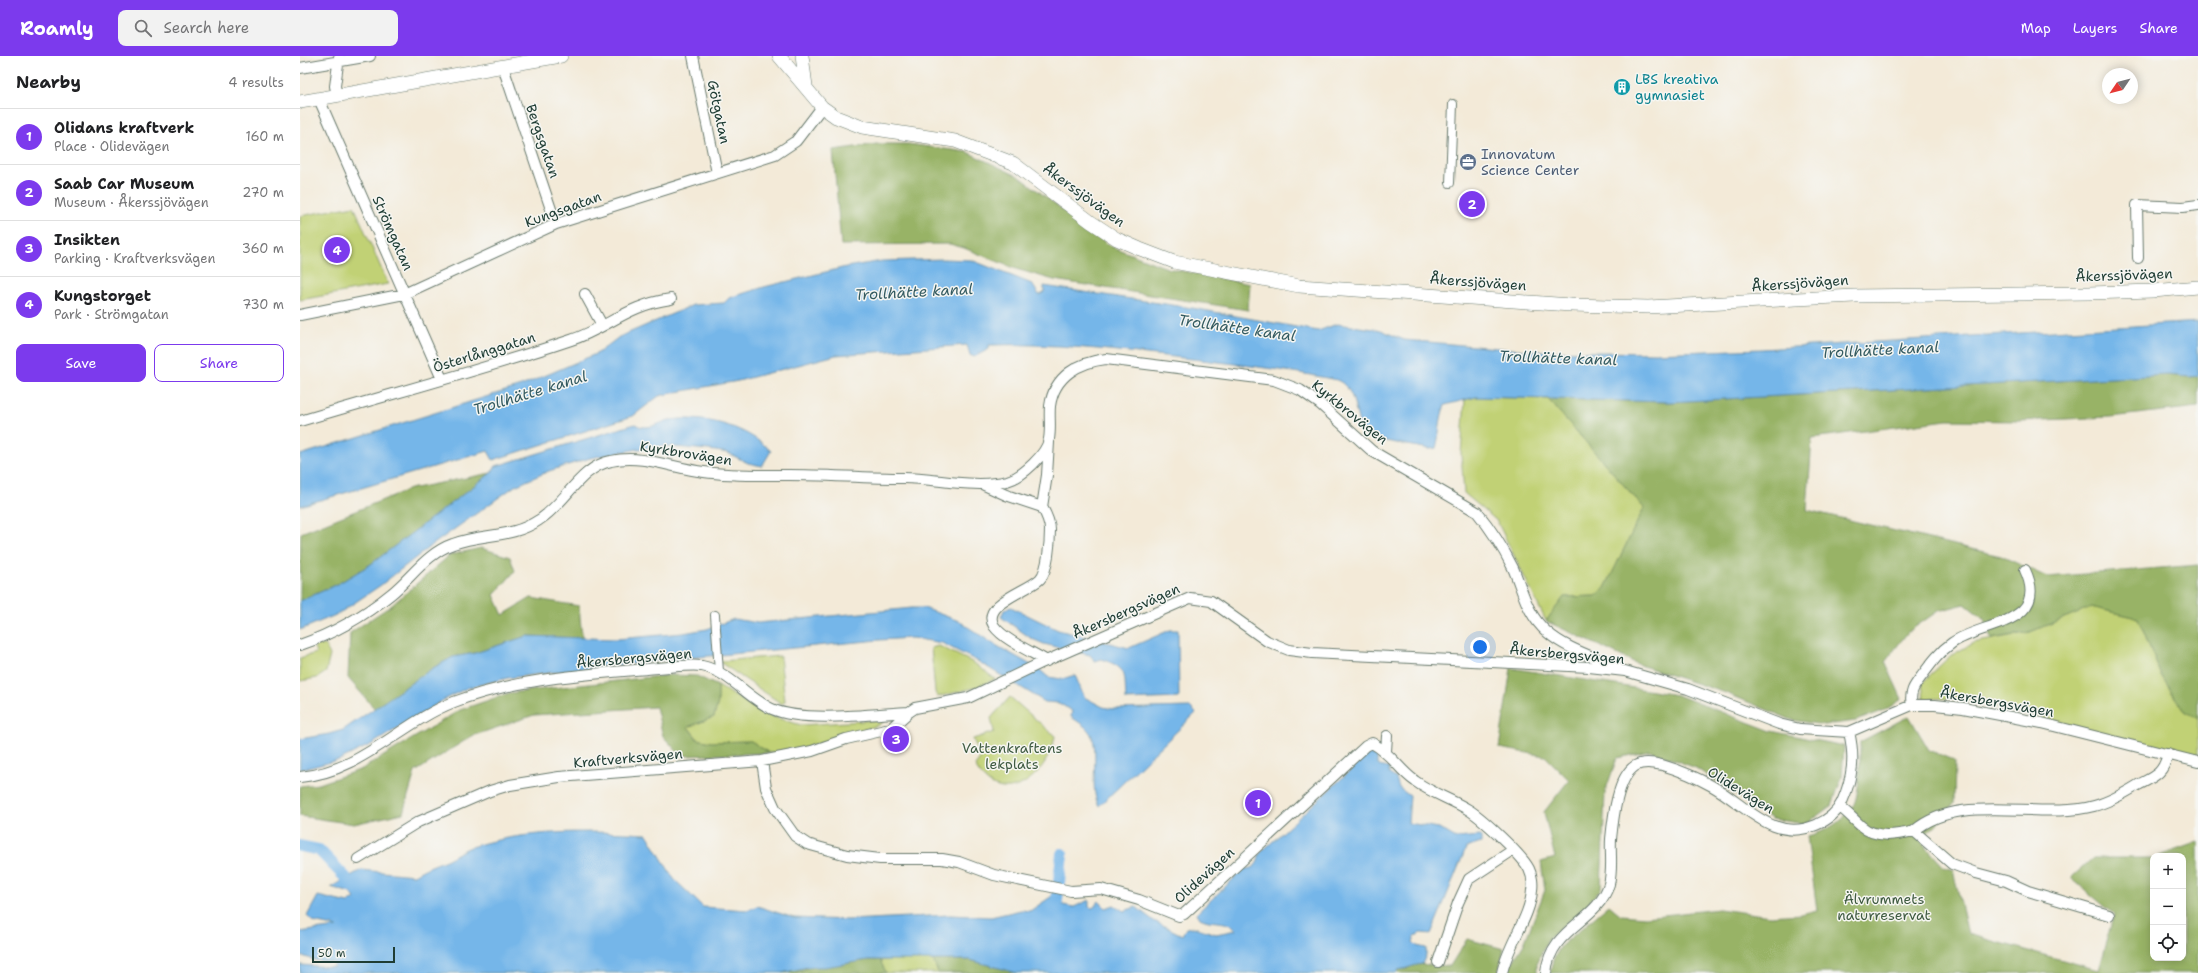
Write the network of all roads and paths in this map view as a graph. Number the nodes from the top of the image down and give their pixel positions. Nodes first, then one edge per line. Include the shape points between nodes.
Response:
1 (370, 56) edge
2 (561, 56) edge
3 (693, 56) edge
4 (779, 56) edge
5 (802, 56) edge
6 (339, 59) edge
7 (503, 67) junction
8 (300, 68) edge
9 (807, 88) junction
10 (337, 96) junction
11 (319, 99) junction
12 (300, 102) edge
13 (1453, 104) dead end
14 (822, 107) junction
15 (717, 173) junction
16 (1450, 183) dead end
17 (2198, 205) edge
18 (556, 224) junction
19 (2138, 258) dead end
20 (2198, 287) edge
21 (404, 294) junction
22 (585, 294) dead end
23 (671, 299) dead end
24 (300, 315) edge
25 (602, 325) junction
26 (442, 379) junction
27 (300, 421) edge
28 (1049, 442) junction
29 (982, 484) junction
30 (1042, 507) junction
31 (2025, 570) dead end
32 (715, 614) dead end
33 (300, 645) edge
34 (1043, 663) junction
35 (1625, 671) junction
36 (719, 672) junction
37 (1912, 705) junction
38 (908, 712) junction
39 (1849, 732) junction
40 (1387, 736) dead end
41 (1386, 751) junction
42 (2168, 754) junction
43 (762, 761) junction
44 (2198, 762) edge
45 (300, 777) edge
46 (1840, 807) junction
47 (1914, 831) junction
48 (1513, 850) junction
49 (358, 859) dead end
50 (2109, 915) dead end
51 (1438, 962) dead end
52 (1502, 973) edge
53 (1546, 973) edge

1 - 6 street
2 - 7 street
3 - 15 street, Götgatan
4 - 9 street, Åkerssjövägen
5 - 9 street, Åkerssjövägen
6 - 8 street
6 - 10 street via 335,86
7 - 10 street
7 - 18 street, Bergsgatan
9 - 14 street, Åkerssjövägen
10 - 11 street
11 - 12 street
11 - 21 street, Strömgatan
13 - 16 street
14 - 15 street, Kungsgatan via 800,136 781,152
14 - 20 street, Åkerssjövägen via 836,118 857,125 956,141 1013,163 1117,239 1174,262 1299,286 1614,307 1854,296 2118,292
15 - 18 street, Kungsgatan
17 - 19 street via 2137,205
18 - 21 street, Kungsgatan
21 - 24 street, Kungsgatan
21 - 26 street, Strömgatan
22 - 25 street
23 - 25 street, Österlånggatan via 642,305
25 - 26 street, Österlånggatan via 573,340
26 - 27 street, Österlånggatan
28 - 29 street, Kyrkbrovägen via 1032,465 1020,475 1008,481
28 - 30 street, Kyrkbrovägen
28 - 35 street, Kyrkbrovägen via 1050,405 1054,388 1080,364 1092,360 1113,359 1274,380 1291,386 1320,404 1372,451 1477,512 1506,555 1534,619 1548,633 1566,644
29 - 30 street, Kyrkbrovägen
29 - 33 street, Kyrkbrovägen via 903,478 756,476 703,472 636,458 609,461 589,471 550,513 537,522 510,533 453,544 432,555 390,595 330,633
30 - 34 street via 1050,529 1046,571 1040,579 1000,604 992,611 991,616 1002,635
31 - 37 street via 2031,582 2028,606 2004,621 1952,642 1939,654 1914,687 1910,698
32 - 36 street
34 - 35 street, Åkersbergsvägen via 1190,598 1211,600 1266,641 1289,650
34 - 38 street, Åkersbergsvägen via 968,698 915,708
35 - 39 street, Åkersbergsvägen via 1688,689 1779,724 1800,729
36 - 38 street, Åkersbergsvägen via 771,709 788,714 844,716
36 - 45 street, Åkersbergsvägen via 702,666 678,666 508,685 452,703 344,766
37 - 39 street, Åkersbergsvägen
37 - 42 street, Åkersbergsvägen via 1963,708 2042,723
38 - 43 street, Kraftverksvägen via 890,728 812,751
39 - 46 street, Olidevägen via 1854,750 1854,763
40 - 41 street
41 - 43 street, Olidevägen via 1372,743 1366,746 1179,916 1139,900 1101,889 1071,890 994,875 959,862 942,859 873,858 847,855 807,844 795,836 775,808 766,788
41 - 48 street, Olidevägen via 1415,781 1469,810
42 - 44 street, Åkersbergsvägen
42 - 47 street via 2161,772 2094,806 1962,811 1929,819
43 - 49 street, Kraftverksvägen via 559,777 510,785 418,822
46 - 47 street via 1862,827 1873,833 1888,835
46 - 53 street, Olidevägen via 1824,822 1804,830 1775,827 1712,786 1677,770 1652,763 1636,765 1623,781 1619,794 1611,839 1609,884 1602,899 1554,946
47 - 50 street via 1952,864 2006,881 2028,891
48 - 51 street via 1469,879
48 - 52 street, Olidevägen via 1529,870 1532,890 1530,903

